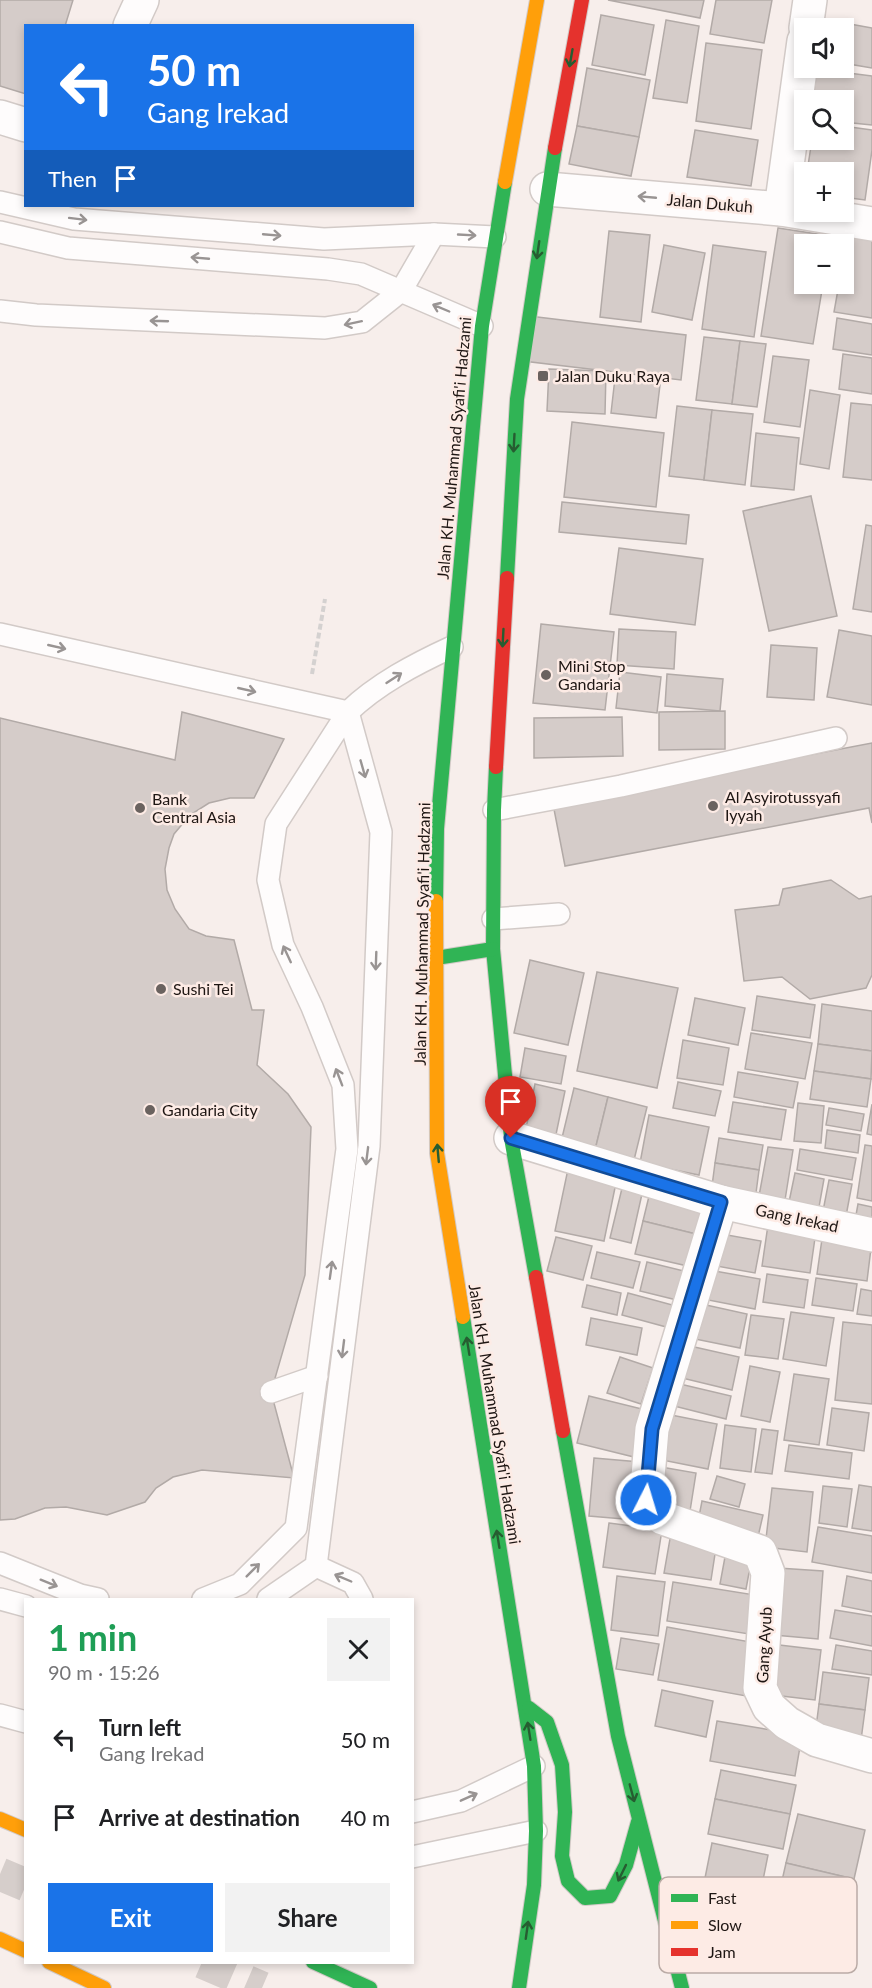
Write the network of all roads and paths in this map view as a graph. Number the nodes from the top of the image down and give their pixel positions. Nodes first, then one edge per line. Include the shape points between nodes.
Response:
1 (142, 0) edge
2 (537, 0) edge
3 (582, 0) edge
4 (810, 0) edge
5 (807, 18) edge
6 (131, 24) edge
7 (799, 78) edge
8 (0, 117) edge
9 (24, 124) edge
10 (547, 189) junction
11 (0, 202) edge
12 (781, 209) junction
13 (872, 224) edge
14 (0, 232) edge
15 (434, 234) junction
16 (495, 237) junction
17 (401, 291) junction
18 (0, 311) edge
19 (482, 326) junction
20 (325, 599) dead end
21 (0, 633) edge
22 (452, 647) junction
23 (306, 704) junction
24 (348, 712) junction
25 (836, 738) dead end
26 (494, 810) junction
27 (560, 914) dead end
28 (493, 919) junction
29 (493, 949) junction
30 (436, 958) junction
31 (511, 1138) junction
32 (721, 1202) junction
33 (872, 1234) edge
34 (317, 1376) junction
35 (271, 1392) dead end
36 (0, 1563) edge
37 (316, 1566) junction
38 (94, 1598) edge
39 (205, 1598) edge
40 (269, 1598) edge
41 (361, 1598) edge
42 (0, 1599) edge
43 (24, 1605) edge
44 (525, 1705) junction
45 (0, 1714) edge
46 (24, 1721) edge
47 (872, 1756) edge
48 (534, 1766) junction
49 (414, 1812) edge
50 (639, 1817) junction
51 (0, 1819) edge
52 (24, 1829) edge
53 (536, 1831) junction
54 (414, 1857) edge
55 (659, 1897) edge
56 (0, 1939) edge
57 (24, 1950) edge
58 (53, 1964) edge
59 (317, 1964) edge
60 (678, 1973) edge
61 (104, 1988) edge
62 (370, 1988) edge
63 (519, 1988) edge
64 (682, 1988) edge

1 - 6 street
2 - 16 main road, Jalan KH. Muhammad Syafi'i Hadzami
3 -> 10 main road
4 - 5 street
7 - 12 street
8 - 9 street
12 -> 10 street, Jalan Dukuh
10 -> 26 main road via 517,399
11 -> 15 lane via 74,219 324,239
12 - 13 street, Jalan Dukuh
17 -> 14 lane via 361,274 328,269 68,248
15 -> 16 lane
15 - 17 lane
16 - 19 main road, Jalan KH. Muhammad Syafi'i Hadzami
17 -> 18 lane via 362,322 325,328
19 -> 17 lane
19 - 22 main road, Jalan KH. Muhammad Syafi'i Hadzami
20 - 23 path
21 -> 23 lane
24 -> 22 lane via 417,663
22 - 30 main road, Jalan KH. Muhammad Syafi'i Hadzami via 437,830
23 - 24 lane
34 -> 24 lane via 347,1149 343,1085 283,945 268,880 276,824
24 -> 37 lane via 381,832 369,1146
25 - 26 lane
26 - 28 main road
27 - 28 lane
28 - 29 main road
29 - 30 main road
29 - 31 main road
44 -> 30 main road, Jalan KH. Muhammad Syafi'i Hadzami via 437,1153
31 - 32 street, Gang Irekad
31 -> 50 main road via 618,1736
32 - 33 street, Gang Irekad
32 - 47 street, Gang Ayub via 652,1429 646,1500 652,1511 663,1518 760,1552 768,1573 760,1688 768,1707 817,1740
34 - 35 lane
39 -> 34 lane via 240,1584 296,1528
36 -> 38 lane
37 - 40 lane
41 -> 37 lane via 353,1583
42 - 43 lane
48 -> 44 main road, Jalan KH. Muhammad Syafi'i Hadzami
50 -> 44 main road via 626,1865 610,1896 585,1898 568,1881 562,1856 562,1765 547,1722
45 - 46 lane
49 -> 48 lane via 461,1801
48 - 53 main road, Jalan KH. Muhammad Syafi'i Hadzami
50 - 55 main road
51 - 52 main road
53 - 54 lane
63 -> 53 main road, Jalan KH. Muhammad Syafi'i Hadzami via 534,1885
56 - 57 main road
58 - 61 main road
59 - 62 main road
60 - 64 main road

